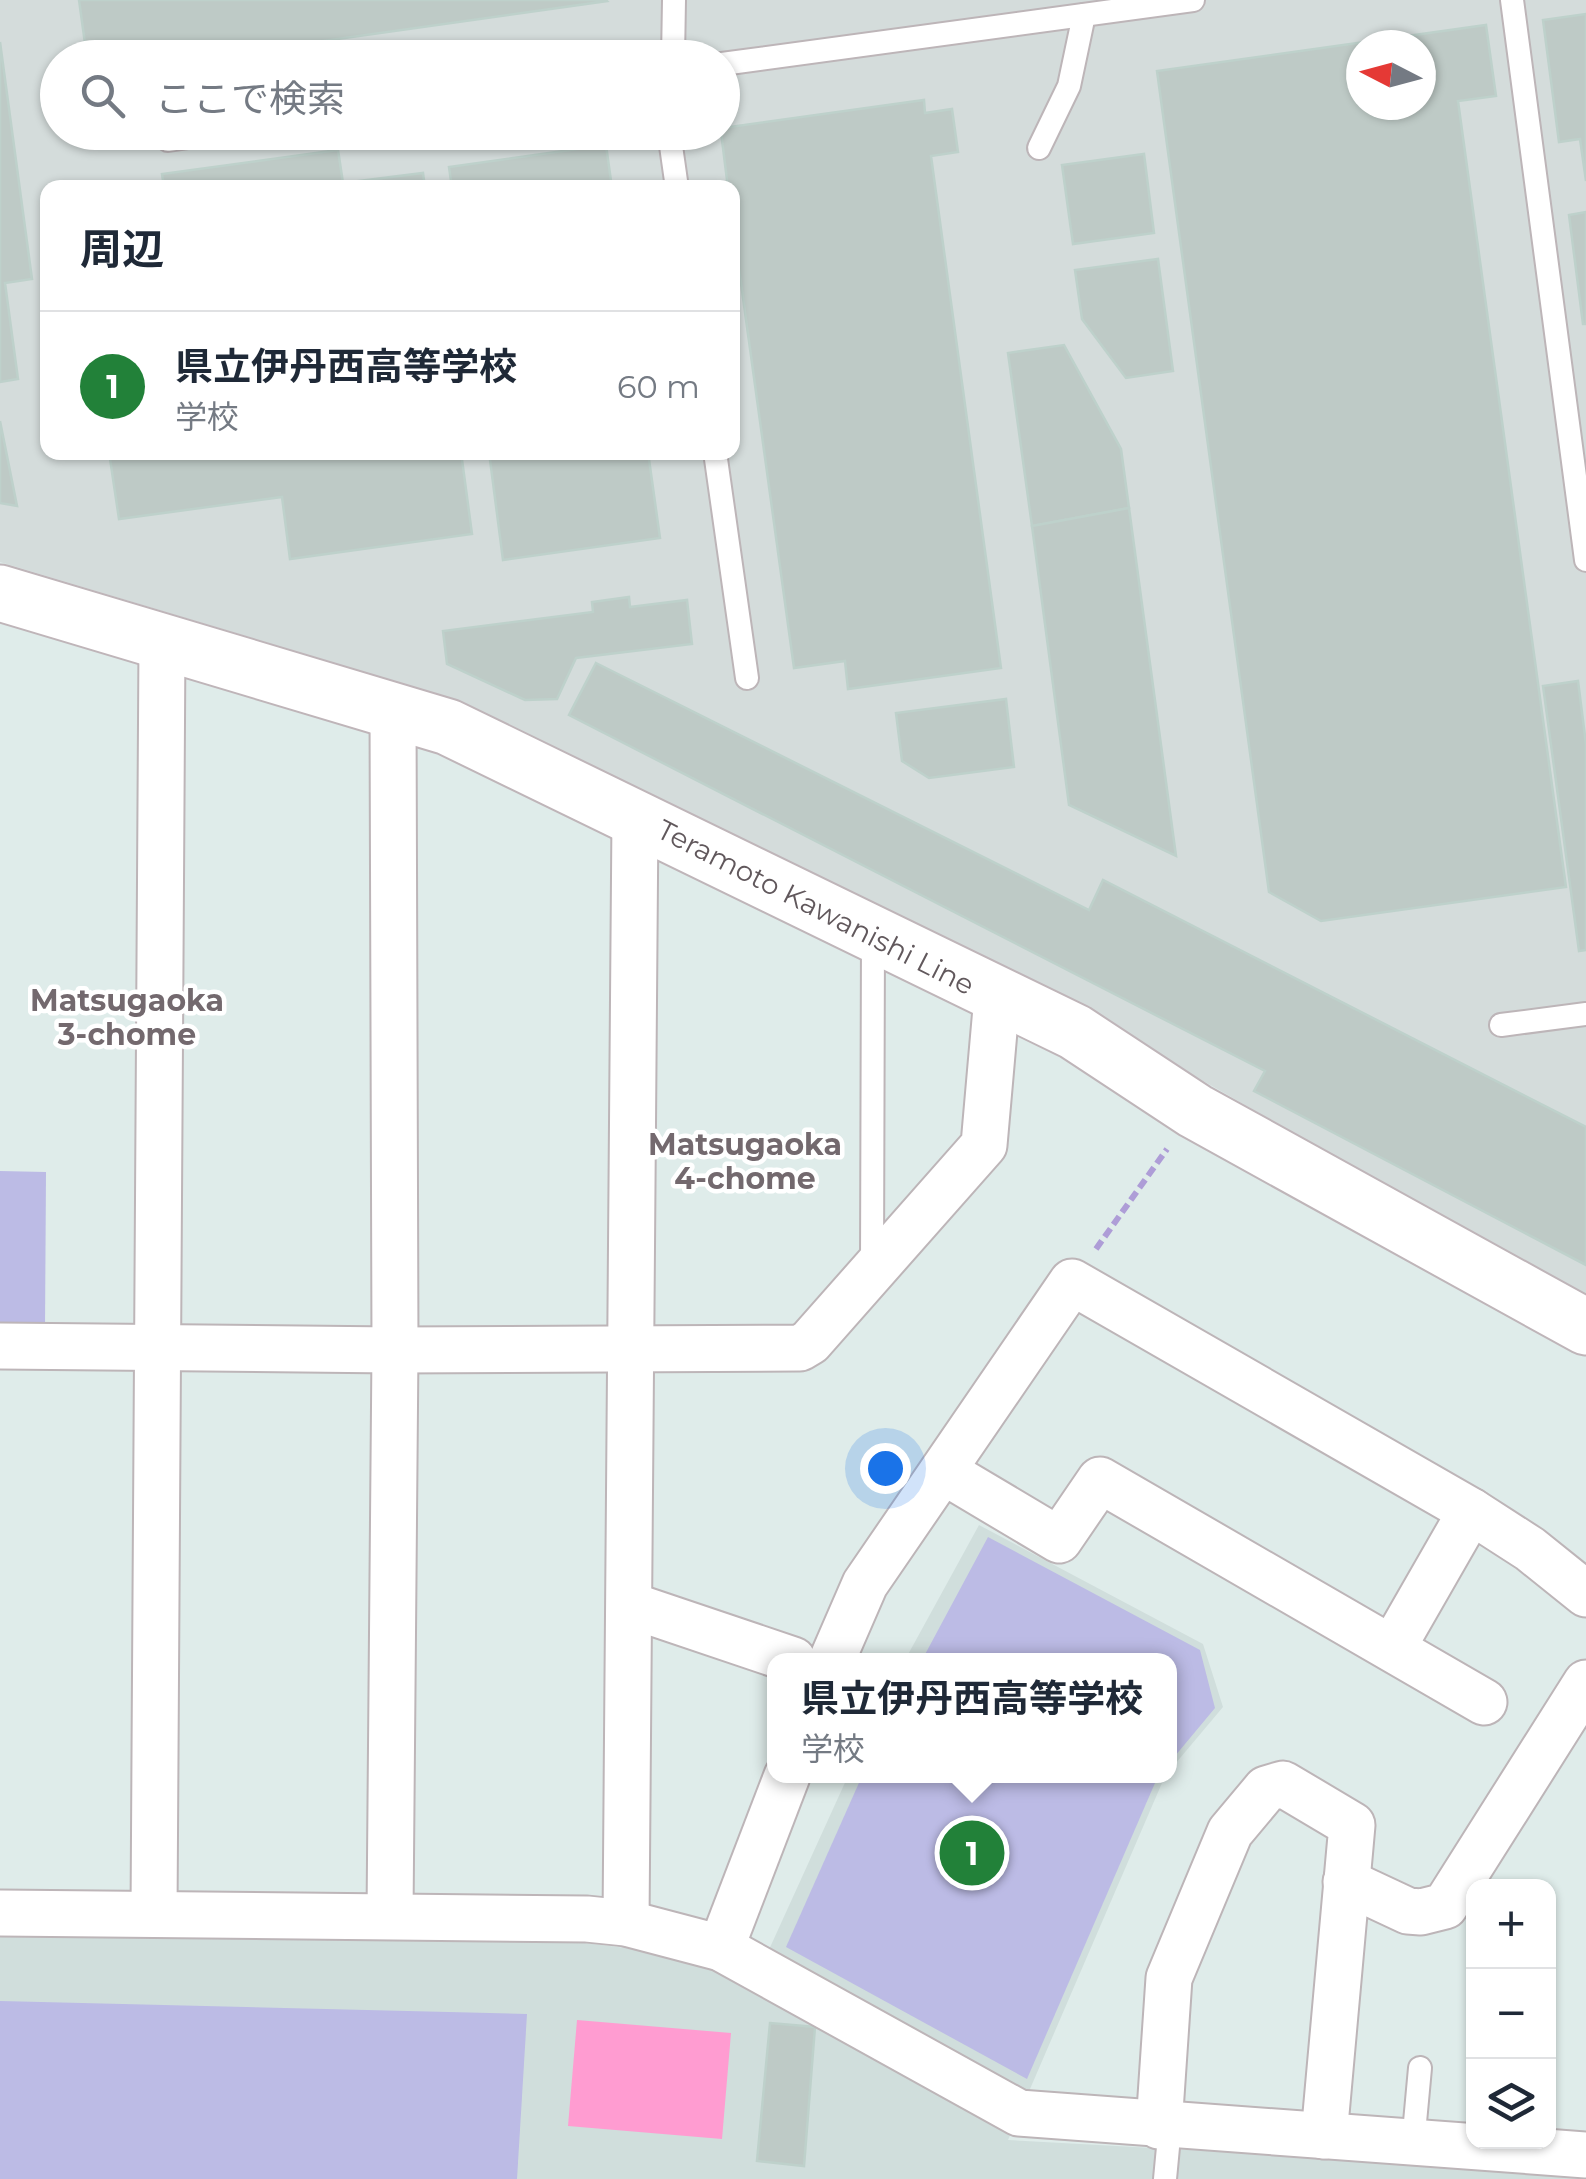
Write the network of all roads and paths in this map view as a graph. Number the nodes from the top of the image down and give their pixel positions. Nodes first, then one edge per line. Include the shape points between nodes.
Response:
1 (674, 0) edge
2 (1512, 0) edge
3 (1179, 1) edge
4 (1084, 15) junction
5 (674, 40) edge
6 (740, 62) edge
7 (1039, 148) dead end
8 (672, 150) edge
9 (676, 180) edge
10 (716, 460) edge
11 (1586, 560) edge
12 (0, 593) edge
13 (162, 643) junction
14 (747, 678) dead end
15 (392, 708) junction
16 (635, 816) junction
17 (873, 936) junction
18 (997, 997) junction
19 (1586, 1014) edge
20 (1500, 1024) dead end
21 (1195, 1111) junction
22 (872, 1270) junction
23 (1072, 1282) junction
24 (1586, 1327) edge
25 (0, 1346) edge
26 (156, 1348) junction
27 (395, 1350) junction
28 (632, 1350) junction
29 (943, 1471) junction
30 (1470, 1511) junction
31 (1586, 1594) edge
32 (630, 1605) junction
33 (1393, 1647) junction
34 (772, 1653) edge
35 (835, 1653) edge
36 (1586, 1683) edge
37 (1484, 1702) dead end
38 (784, 1783) edge
39 (1346, 1882) junction
40 (0, 1913) edge
41 (154, 1914) junction
42 (390, 1916) junction
43 (626, 1923) junction
44 (720, 1948) junction
45 (1420, 2068) dead end
46 (1164, 2126) junction
47 (1324, 2136) junction
48 (1413, 2144) junction
49 (1586, 2155) edge
50 (1165, 2179) edge

1 - 5 lane
2 - 11 lane
3 - 4 lane
4 - 6 lane
4 - 7 lane via 1070,86
8 - 9 lane
10 - 14 lane
12 - 13 main road, Teramoto Kawanishi Line
13 - 15 main road, Teramoto Kawanishi Line
13 - 26 street
15 - 16 main road, Teramoto Kawanishi Line via 448,727
15 - 27 street
16 - 17 main road, Teramoto Kawanishi Line
16 - 28 street
17 - 18 main road, Teramoto Kawanishi Line
17 - 22 lane
18 - 21 main road, Teramoto Kawanishi Line via 1075,1032
18 - 22 street via 984,1145
19 - 20 lane
21 - 23 path
21 - 24 main road, Teramoto Kawanishi Line
22 - 28 street via 800,1348
23 - 29 street
23 - 30 street
25 - 26 street
26 - 27 street
26 - 41 street
27 - 28 street
27 - 42 street
28 - 32 street
29 - 33 street via 1058,1540 1100,1480
29 - 35 street via 865,1584
30 - 31 street
30 - 33 street
32 - 34 street
32 - 43 street
33 - 37 street
36 - 39 street via 1444,1906 1408,1911
38 - 44 street
39 - 46 street via 1352,1825 1283,1784 1266,1789 1230,1832 1169,1978
39 - 47 street
40 - 41 street
41 - 42 street
42 - 43 street
43 - 44 street
44 - 46 street via 1019,2113
45 - 48 lane
46 - 47 street
46 - 50 lane
47 - 48 street
48 - 49 street

